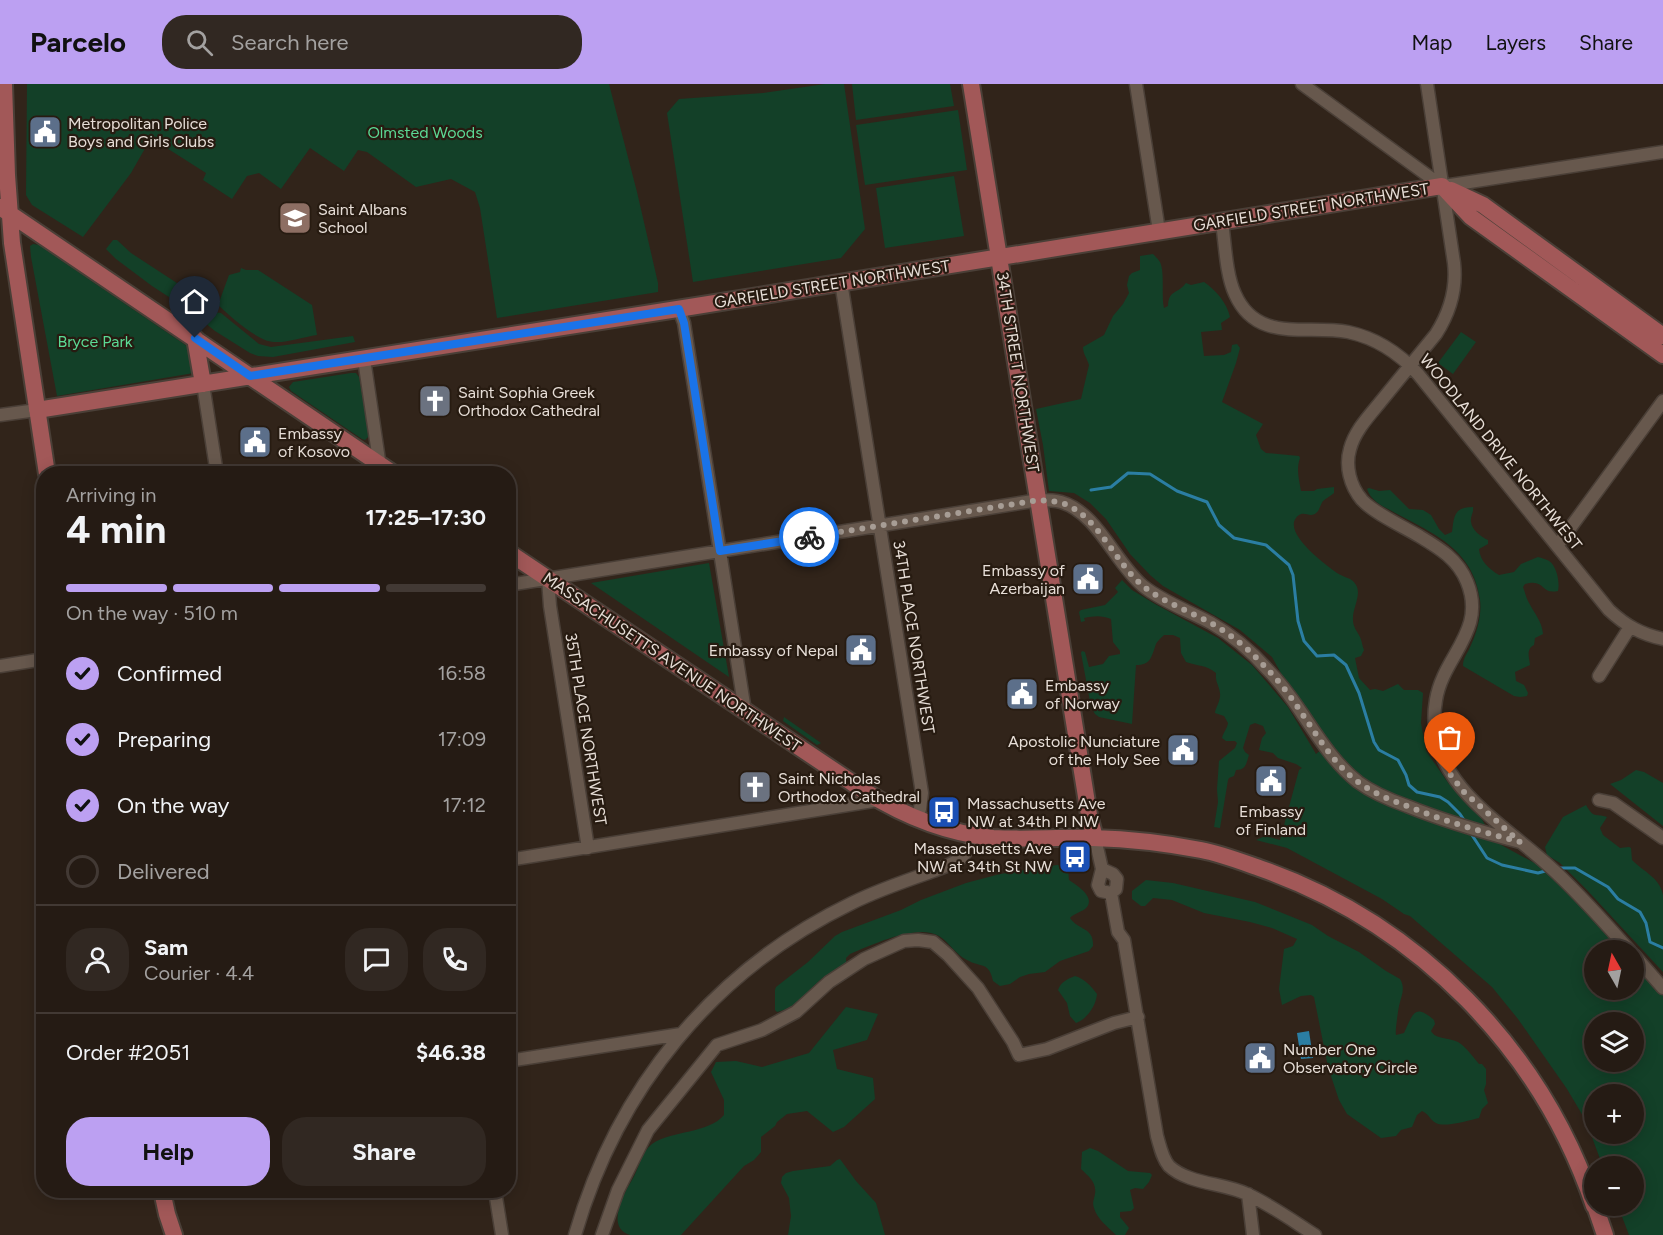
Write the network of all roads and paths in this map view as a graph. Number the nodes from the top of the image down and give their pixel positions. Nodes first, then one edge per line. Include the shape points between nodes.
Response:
1 (4, 84) edge
2 (971, 84) edge
3 (1136, 84) edge
4 (1302, 84) edge
5 (1427, 84) edge
6 (3, 137) edge
7 (1663, 152) edge
8 (1442, 186) junction
9 (5, 210) edge
10 (1222, 222) junction
11 (1159, 231) junction
12 (999, 257) junction
13 (841, 282) junction
14 (1579, 285) junction
15 (679, 309) junction
16 (1663, 336) edge
17 (195, 338) junction
18 (1663, 356) edge
19 (364, 358) junction
20 (1410, 365) junction
21 (250, 376) junction
22 (203, 384) junction
23 (1663, 401) edge
24 (37, 410) junction
25 (0, 415) edge
26 (46, 466) edge
27 (216, 466) edge
28 (376, 466) edge
29 (380, 466) edge
30 (1039, 500) junction
31 (879, 526) junction
32 (1557, 546) junction
33 (720, 551) junction
34 (516, 557) edge
35 (548, 579) junction
36 (516, 584) edge
37 (1630, 627) junction
38 (1663, 639) edge
39 (36, 660) edge
40 (0, 666) edge
41 (1599, 676) dead end
42 (745, 711) junction
43 (879, 800) junction
44 (1599, 800) dead end
45 (917, 820) junction
46 (977, 836) junction
47 (1095, 838) junction
48 (1663, 838) edge
49 (1520, 842) junction
50 (588, 848) junction
51 (516, 859) edge
52 (1102, 869) junction
53 (1114, 889) junction
54 (1620, 940) edge
55 (1644, 966) edge
56 (1663, 988) edge
57 (1138, 1017) junction
58 (681, 1034) junction
59 (516, 1060) edge
60 (1584, 1180) edge
61 (1248, 1194) junction
62 (163, 1198) edge
63 (496, 1198) edge
64 (1598, 1216) edge
65 (174, 1235) edge
66 (502, 1235) edge
67 (574, 1235) edge
68 (602, 1235) edge
69 (1253, 1235) edge
70 (1315, 1235) edge
71 (1605, 1235) edge

1 - 6 main road
2 - 12 main road, 34TH STREET NORTHWEST
3 - 11 street
4 - 8 street
5 - 8 street
6 - 9 main road
7 - 8 street, GARFIELD STREET NORTHWEST
8 - 10 main road, GARFIELD STREET NORTHWEST
8 - 14 main road via 1471,217
8 - 20 street via 1454,255 1454,288 1443,323
9 - 17 main road
9 - 24 main road
10 - 11 main road, GARFIELD STREET NORTHWEST
10 - 20 street, WOODLAND DRIVE NORTHWEST via 1234,292 1254,318 1281,329 1356,334 1386,347
11 - 12 main road, GARFIELD STREET NORTHWEST
12 - 13 main road, GARFIELD STREET NORTHWEST
12 - 30 main road, 34TH STREET NORTHWEST
13 - 15 main road, GARFIELD STREET NORTHWEST
13 - 31 street, 34TH PLACE NORTHWEST
14 - 16 main road
14 - 18 main road
15 - 19 main road, GARFIELD STREET NORTHWEST
15 - 33 street
17 - 21 main road
17 - 22 main road
19 - 21 main road, GARFIELD STREET NORTHWEST
19 - 29 street
20 - 32 street, WOODLAND DRIVE NORTHWEST
20 - 49 street via 1356,434 1348,455 1350,477 1367,504 1443,551 1467,581 1472,606 1470,626 1438,688 1436,738 1444,764 1457,783
21 - 22 main road, GARFIELD STREET NORTHWEST
21 - 28 main road
22 - 24 main road, GARFIELD STREET NORTHWEST
22 - 27 street
23 - 32 street
24 - 25 street, GARFIELD STREET NORTHWEST
24 - 26 main road
30 - 31 street
30 - 47 main road, 34TH STREET NORTHWEST
30 - 49 street via 1073,508 1091,523 1144,587 1211,623 1245,648 1275,677 1327,751 1356,780 1416,810
31 - 33 street
31 - 45 street, 34TH PLACE NORTHWEST via 921,793
32 - 37 street, WOODLAND DRIVE NORTHWEST via 1605,605
33 - 35 street
33 - 42 street
34 - 35 main road, MASSACHUSETTS AVENUE NORTHWEST
35 - 36 street
35 - 42 main road, MASSACHUSETTS AVENUE NORTHWEST
35 - 50 street, 35TH PLACE NORTHWEST
37 - 38 street, WOODLAND DRIVE NORTHWEST
37 - 41 street
39 - 40 street
42 - 43 main road, MASSACHUSETTS AVENUE NORTHWEST
43 - 45 main road, MASSACHUSETTS AVENUE NORTHWEST
43 - 50 street
44 - 48 street via 1613,803
45 - 46 main road, MASSACHUSETTS AVENUE NORTHWEST
46 - 47 main road, MASSACHUSETTS AVENUE NORTHWEST
46 - 58 street via 954,862 851,903 788,940 735,981
47 - 52 street
47 - 60 main road, MASSACHUSETTS AVENUE NORTHWEST via 1202,850 1239,861 1311,889 1405,945 1457,989 1523,1066 1562,1128
49 - 54 street via 1585,901
50 - 51 street
52 - 53 street via 1116,876
52 - 53 street via 1098,885 1101,891
53 - 57 street via 1126,931 1124,940
55 - 56 street
57 - 61 street via 1157,1136 1168,1165 1192,1179
57 - 68 street via 1019,1055 978,988 948,955 933,942 904,941 864,959 829,982 795,1012 762,1030 717,1045 648,1130 618,1190
58 - 59 street
58 - 67 street via 616,1129
61 - 69 street
61 - 70 street
62 - 65 main road
63 - 66 street
64 - 71 main road, MASSACHUSETTS AVENUE NORTHWEST

